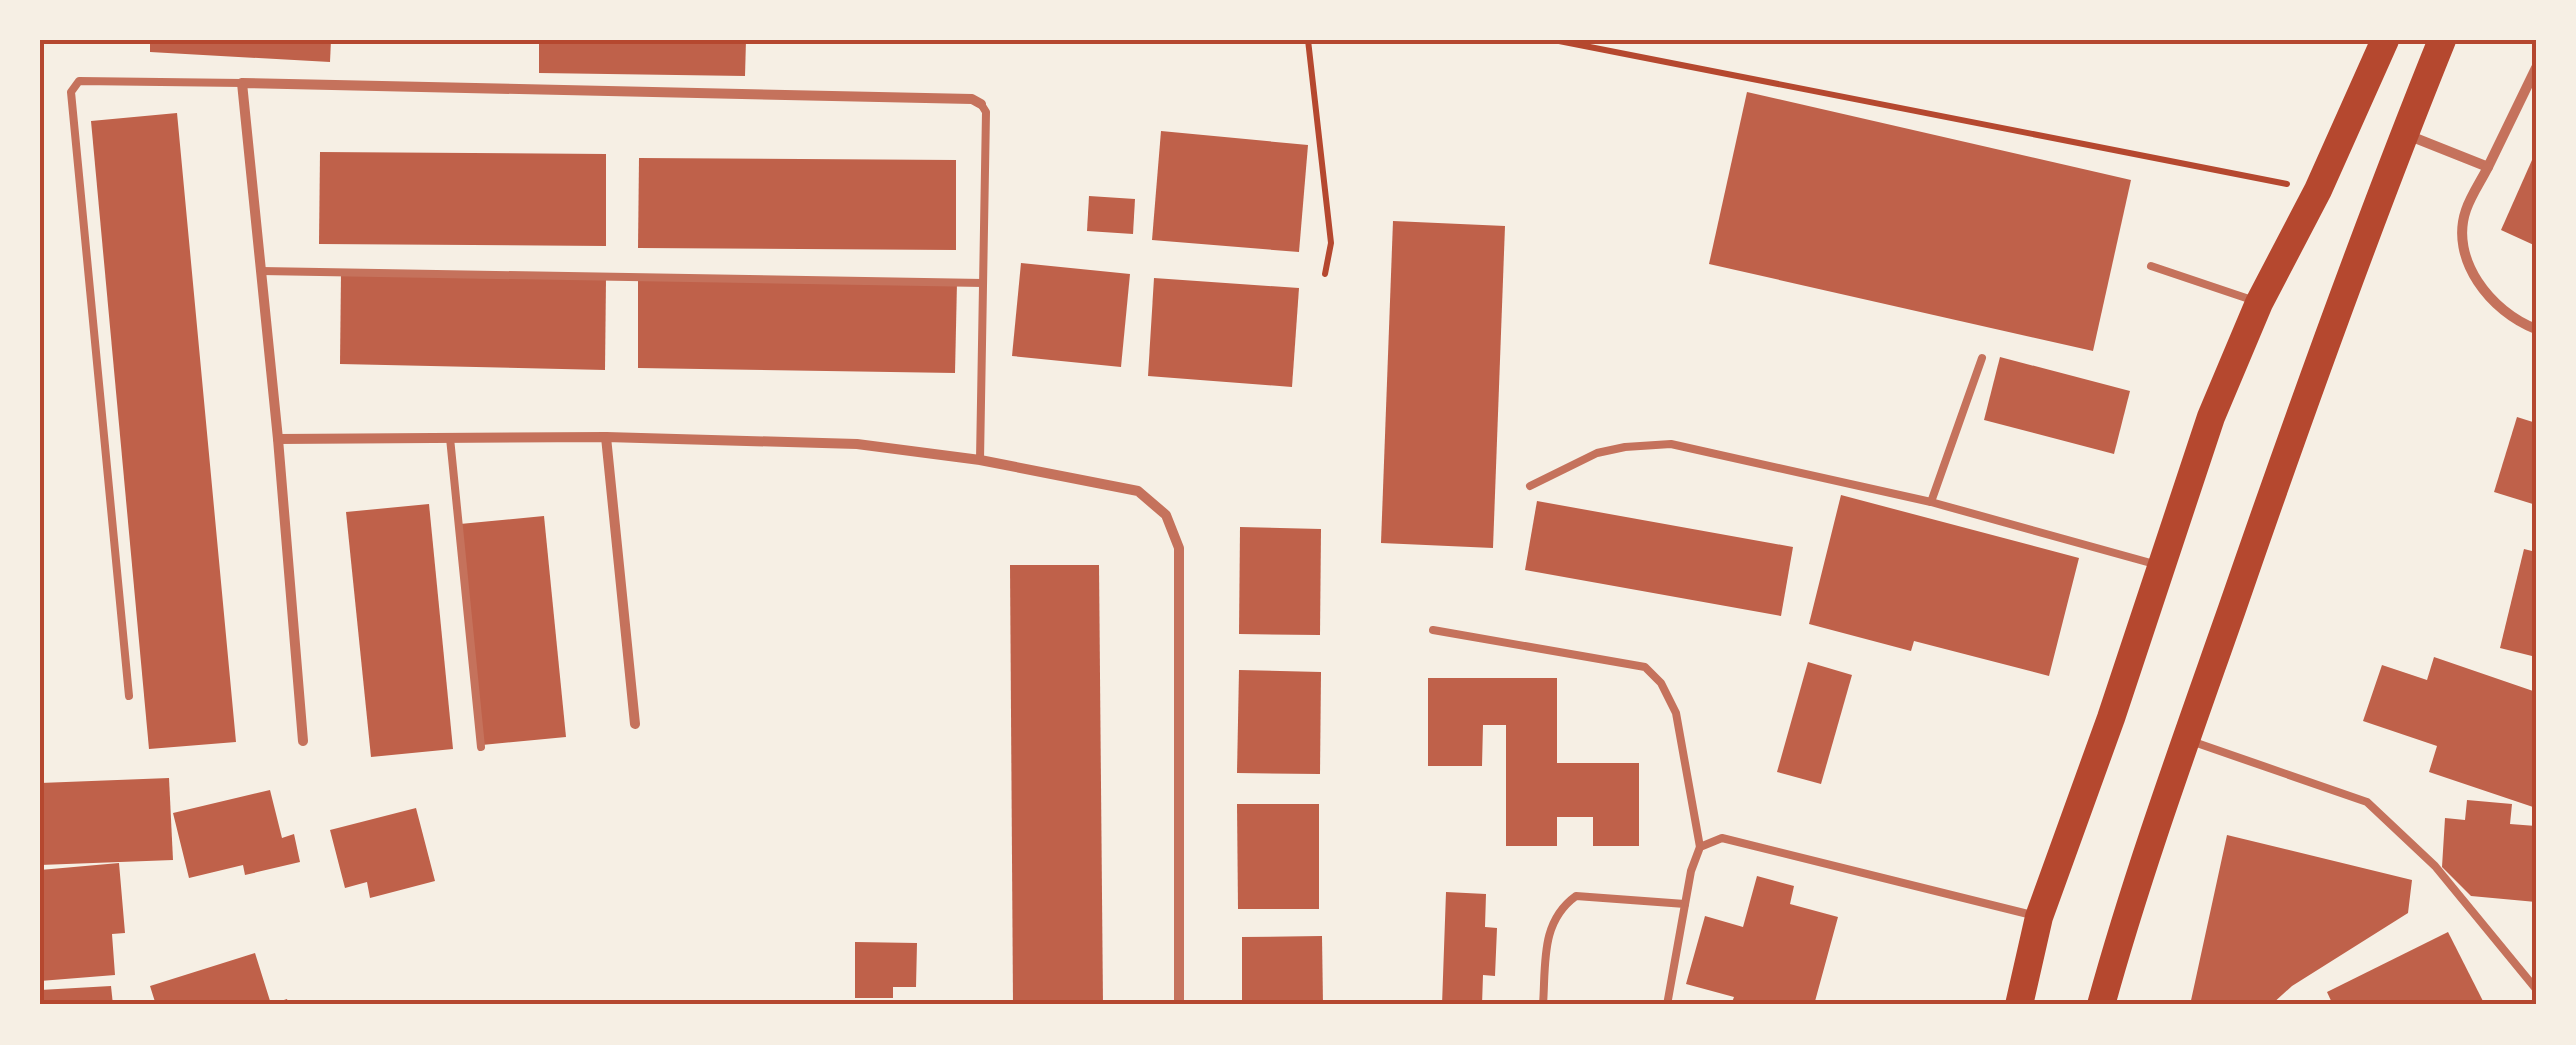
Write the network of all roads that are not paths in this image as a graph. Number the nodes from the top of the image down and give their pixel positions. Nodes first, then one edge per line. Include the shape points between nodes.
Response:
1 (2385, 40) edge
2 (2442, 40) edge
3 (2536, 68) edge
4 (242, 83) junction
5 (982, 104) joint
6 (2405, 133) junction
7 (2488, 167) junction
8 (2151, 266) dead end
9 (261, 271) junction
10 (983, 284) junction
11 (2260, 303) junction
12 (2536, 328) edge
13 (1982, 358) dead end
14 (606, 437) junction
15 (450, 438) junction
16 (278, 439) junction
17 (980, 460) junction
18 (1530, 486) dead end
19 (1931, 502) junction
20 (2162, 566) junction
21 (1433, 630) dead end
22 (128, 696) dead end
23 (634, 724) dead end
24 (2186, 739) junction
25 (303, 741) dead end
26 (481, 747) dead end
27 (1700, 847) junction
28 (1685, 904) junction
29 (2039, 917) junction
30 (2536, 988) edge
31 (1179, 1005) edge
32 (1543, 1005) edge
33 (1666, 1005) edge
34 (2019, 1005) edge
35 (2100, 1005) edge

1 - 11 highway
2 - 6 highway
3 - 7 street
4 - 5 street
4 - 9 street
4 - 22 lane via 80,82 71,92
5 - 10 lane
6 - 7 street
6 - 24 highway
7 - 12 street via 2466,210 2462,235 2472,276 2520,323
8 - 11 lane
9 - 10 lane
9 - 16 street
10 - 17 lane
11 - 20 highway via 2211,417
13 - 19 lane
14 - 15 street
14 - 17 street via 857,444
14 - 23 street
15 - 16 street
15 - 26 lane
16 - 25 street
17 - 31 street via 1138,491 1166,516 1179,548
18 - 19 lane via 1597,454 1671,444
19 - 20 lane
20 - 29 highway
21 - 27 lane via 1645,667 1676,713
24 - 30 lane via 2367,802 2435,866
24 - 35 highway
27 - 28 lane
27 - 29 lane via 1722,838
28 - 32 lane via 1576,896 1554,916
28 - 33 lane
29 - 34 highway

